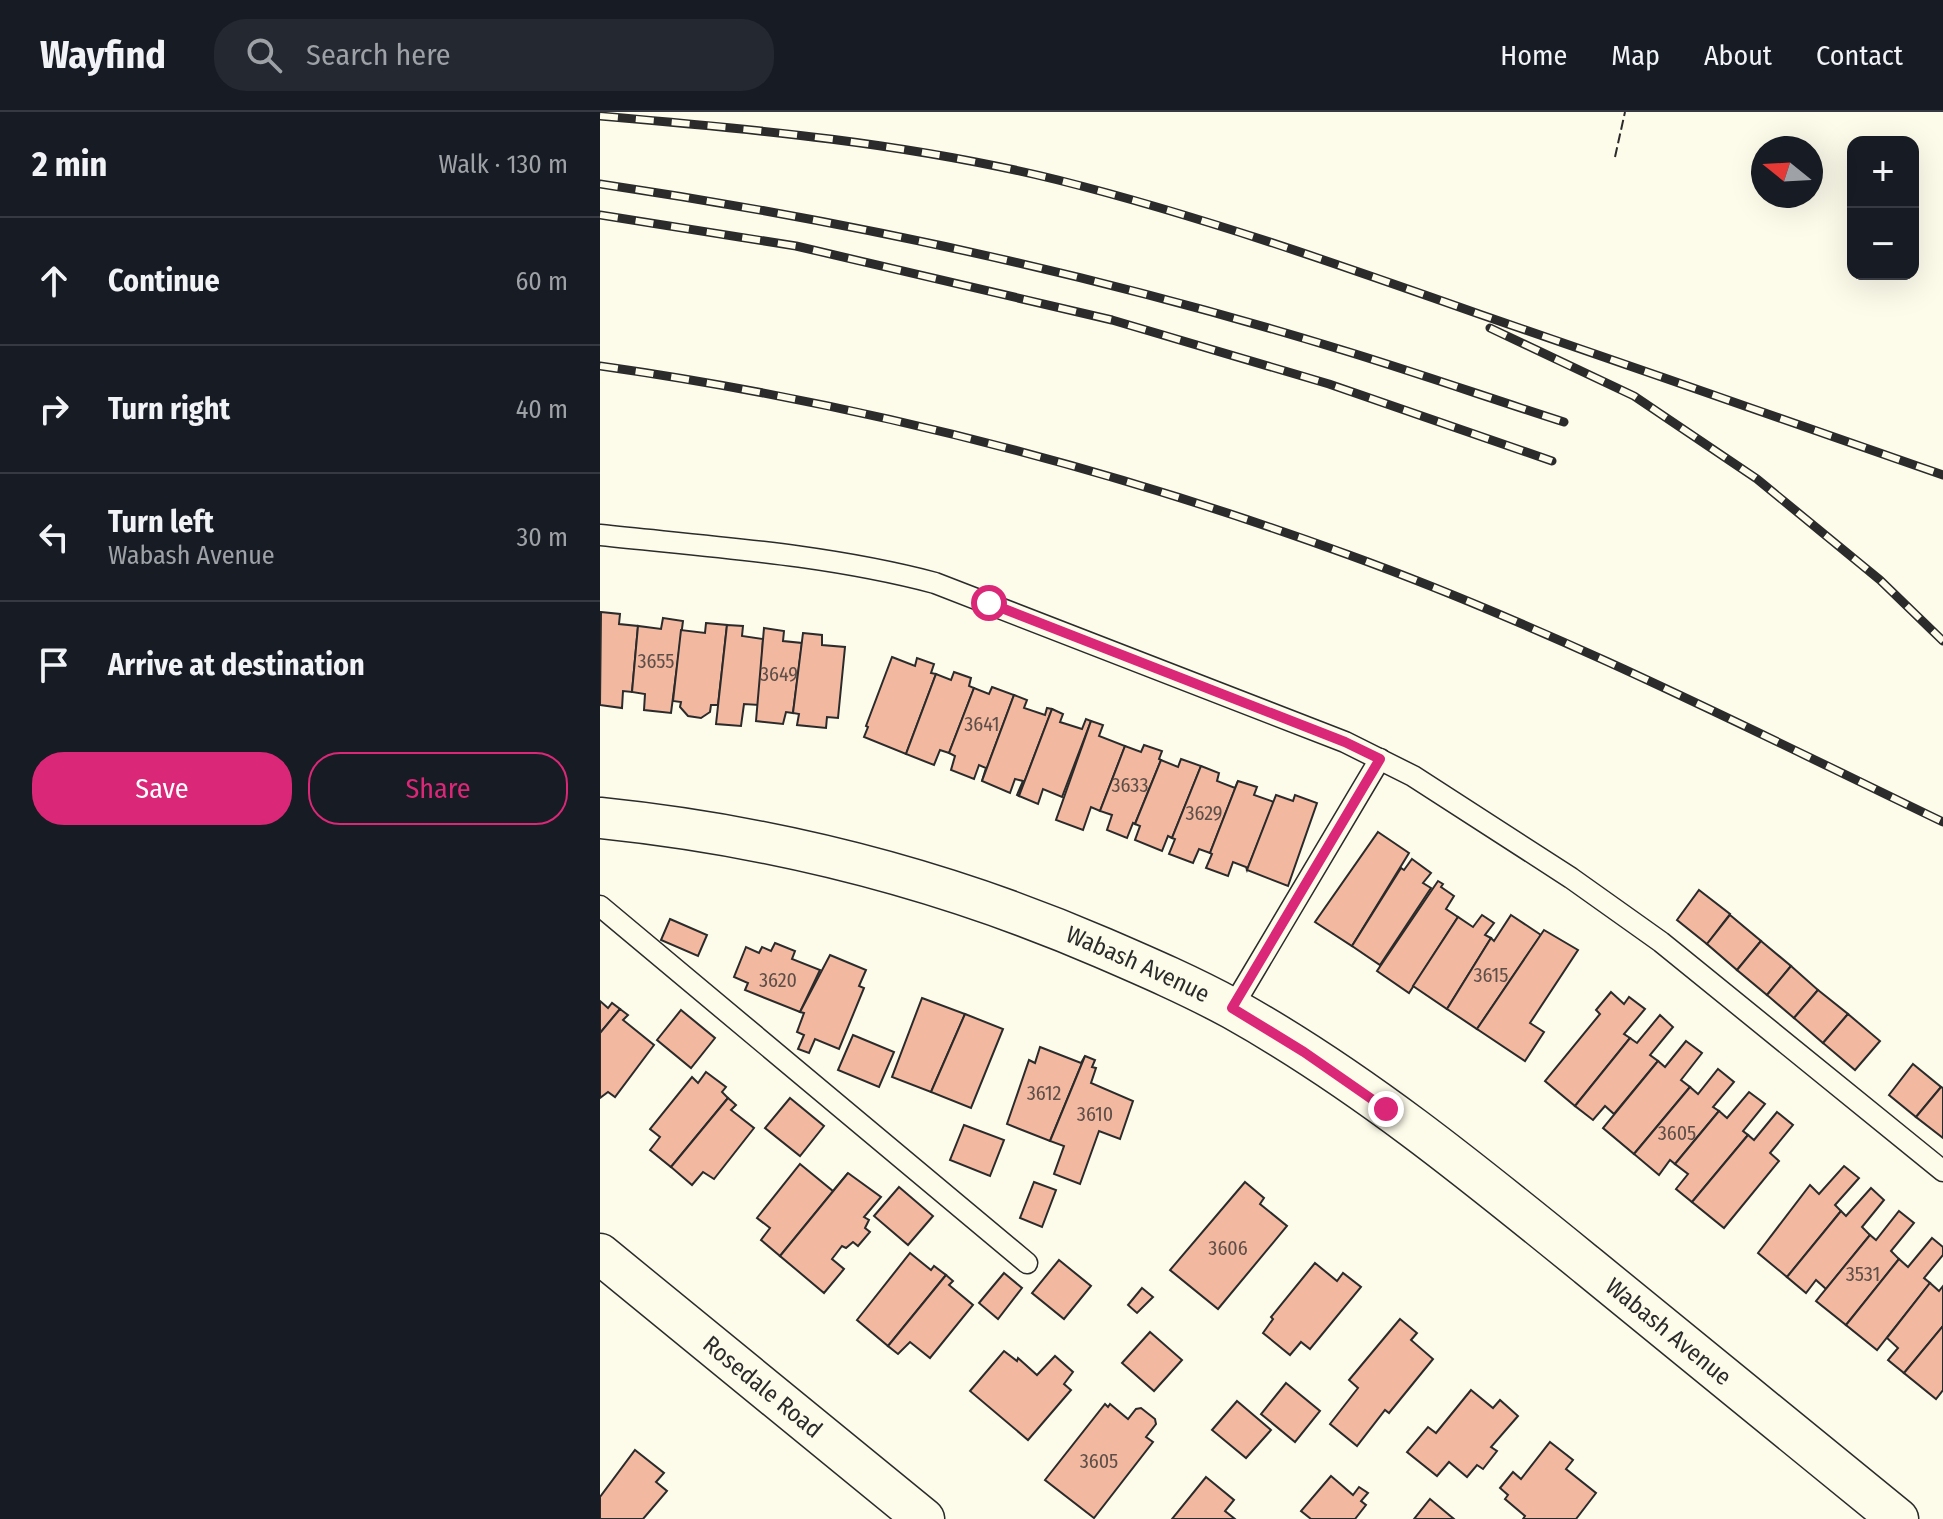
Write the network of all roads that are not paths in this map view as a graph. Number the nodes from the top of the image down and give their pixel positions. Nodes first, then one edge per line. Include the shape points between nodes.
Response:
1 (600, 535) edge
2 (1380, 759) junction
3 (600, 818) edge
4 (600, 906) edge
5 (1232, 1008) junction
6 (1943, 1171) edge
7 (600, 1254) edge
8 (1027, 1263) dead end
9 (924, 1519) edge
10 (1898, 1519) edge

1 - 2 lane via 816,558 935,583
2 - 5 lane
2 - 6 lane via 1488,823 1661,942
3 - 5 street, Wabash Avenue via 736,835 887,869 1075,936
4 - 8 lane
5 - 10 street, Wabash Avenue via 1436,1144
7 - 9 street, Rosedale Road

